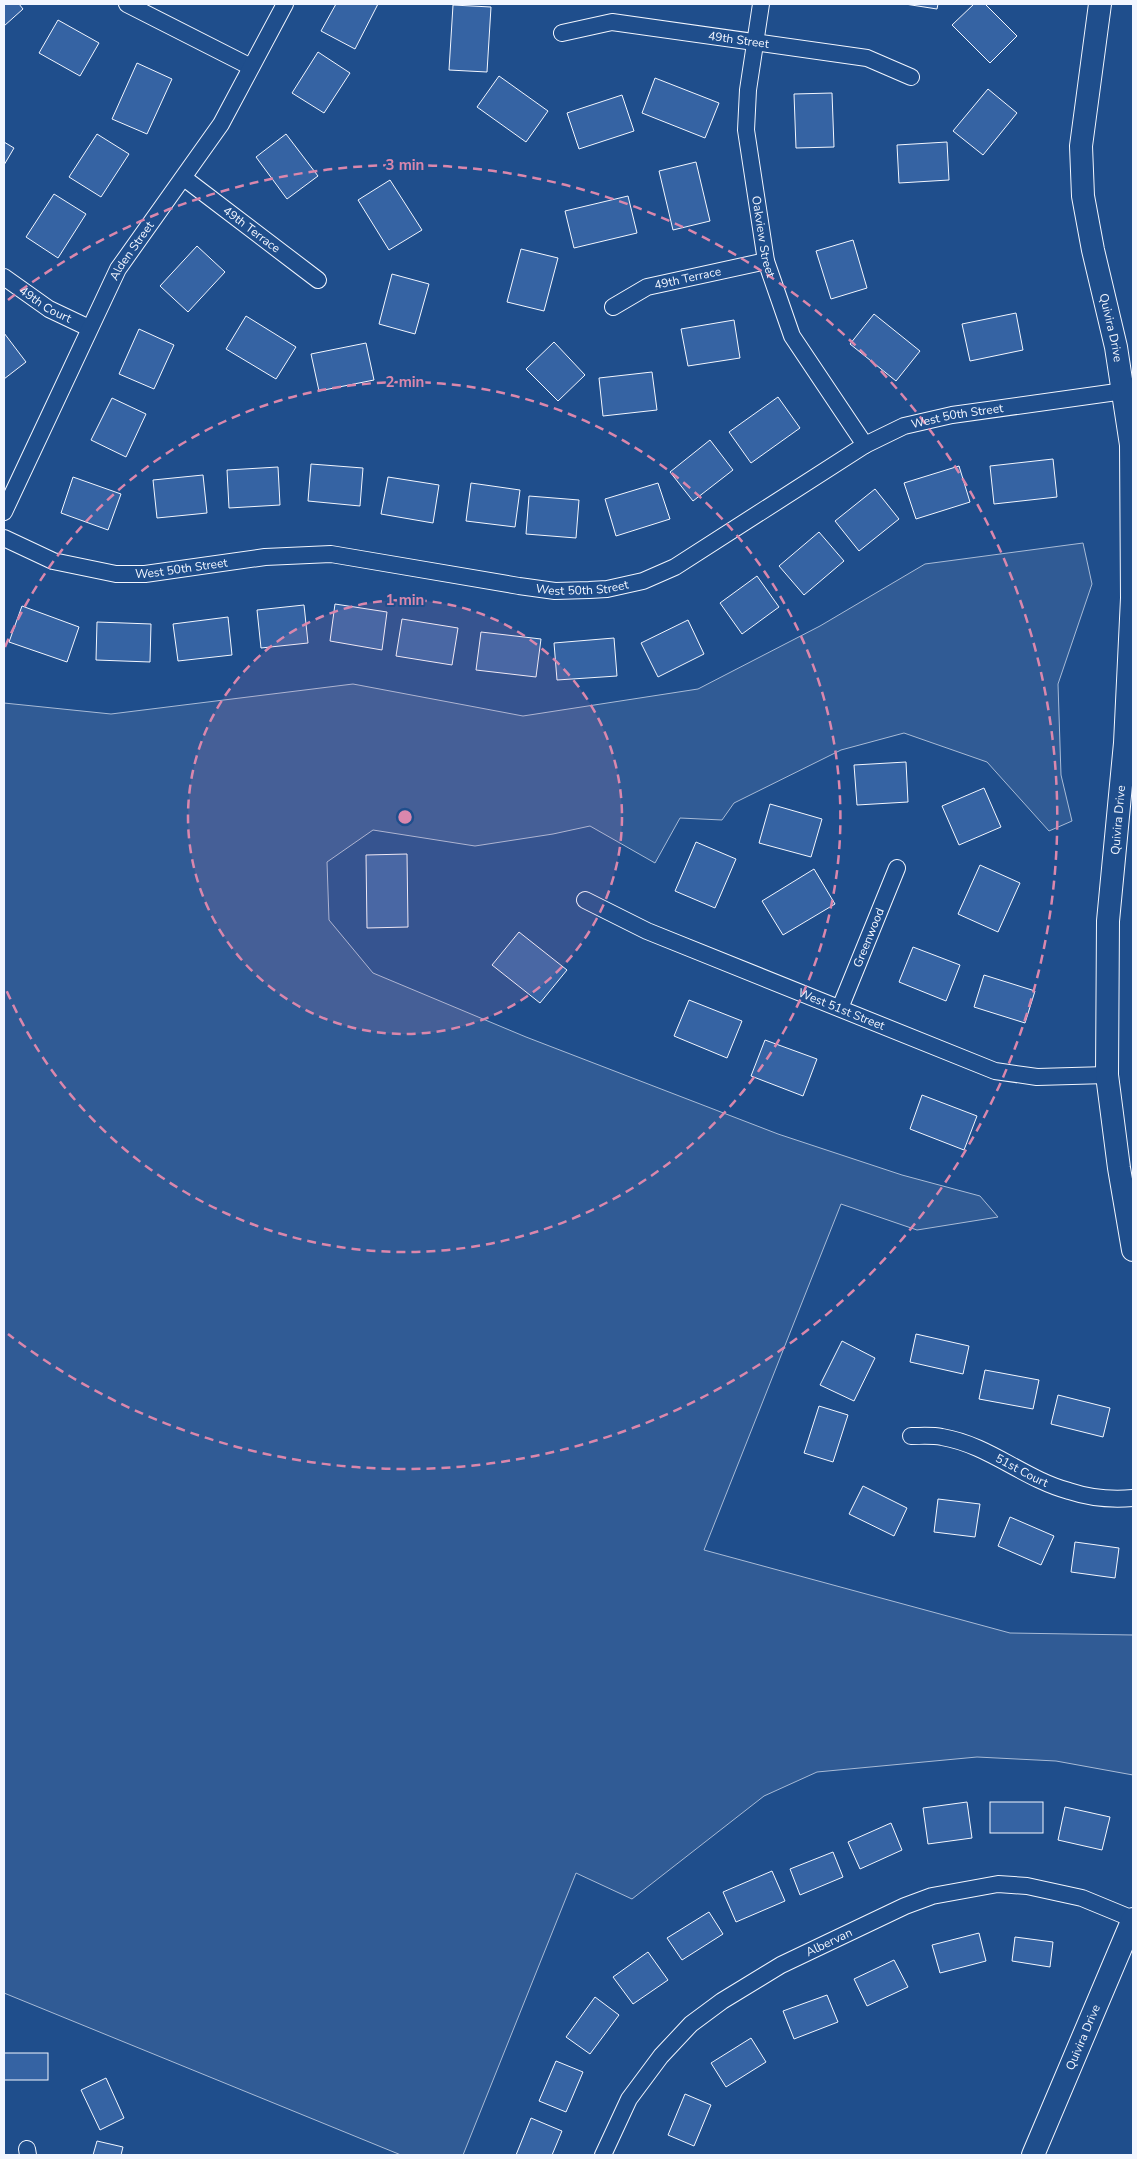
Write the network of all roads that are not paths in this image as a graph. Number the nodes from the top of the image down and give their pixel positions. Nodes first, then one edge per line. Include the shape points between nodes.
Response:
1 (127, 4) edge
2 (285, 4) edge
3 (761, 4) edge
4 (1100, 4) edge
5 (562, 33) dead end
6 (756, 42) junction
7 (251, 67) junction
8 (911, 76) dead end
9 (184, 178) junction
10 (766, 261) junction
11 (4, 277) edge
12 (318, 280) dead end
13 (613, 307) dead end
14 (89, 328) junction
15 (1124, 391) junction
16 (865, 445) junction
17 (4, 512) edge
18 (4, 538) edge
19 (1133, 598) edge
20 (1132, 633) edge
21 (897, 868) dead end
22 (585, 900) dead end
23 (840, 1008) junction
24 (1107, 1075) junction
25 (1133, 1250) edge
26 (911, 1436) dead end
27 (1133, 1498) edge
28 (1133, 1919) edge
29 (603, 2155) edge
30 (1034, 2155) edge

1 - 7 street
2 - 7 street, Alden Street
3 - 6 street, Oakview Street
4 - 15 main road, Quivira Drive via 1081,146 1083,196
5 - 6 street, 49th Street via 612,22
6 - 8 street, 49th Street via 867,58
6 - 10 street, Oakview Street via 748,90 746,130
7 - 9 street, Alden Street via 221,124
9 - 12 street, 49th Terrace
9 - 14 street, Alden Street via 118,269
10 - 13 street, 49th Terrace via 647,287
10 - 16 street, Oakview Street via 792,336
11 - 14 street, 49th Court via 49,309
14 - 17 street, Alden Street
15 - 16 street, West 50th Street via 920,421
15 - 19 main road, Quivira Drive via 1131,445
16 - 18 street, West 50th Street via 675,567 644,581 607,589 546,590 331,554 266,557 145,574 116,574 53,561
19 - 20 main road, Quivira Drive
20 - 24 main road, Quivira Drive via 1108,921
21 - 23 street, Greenwood
22 - 23 street, West 51st Street via 647,931
23 - 24 street, West 51st Street via 996,1070 1037,1077
24 - 25 main road, Quivira Drive
26 - 27 street, 51st Court via 940,1436 964,1442 1067,1491 1100,1498
28 - 29 street, Albervan via 1099,1904 1058,1892 998,1884 932,1896 889,1913 781,1965 722,2000 691,2024 661,2056 629,2099
28 - 30 main road, Quivira Drive

